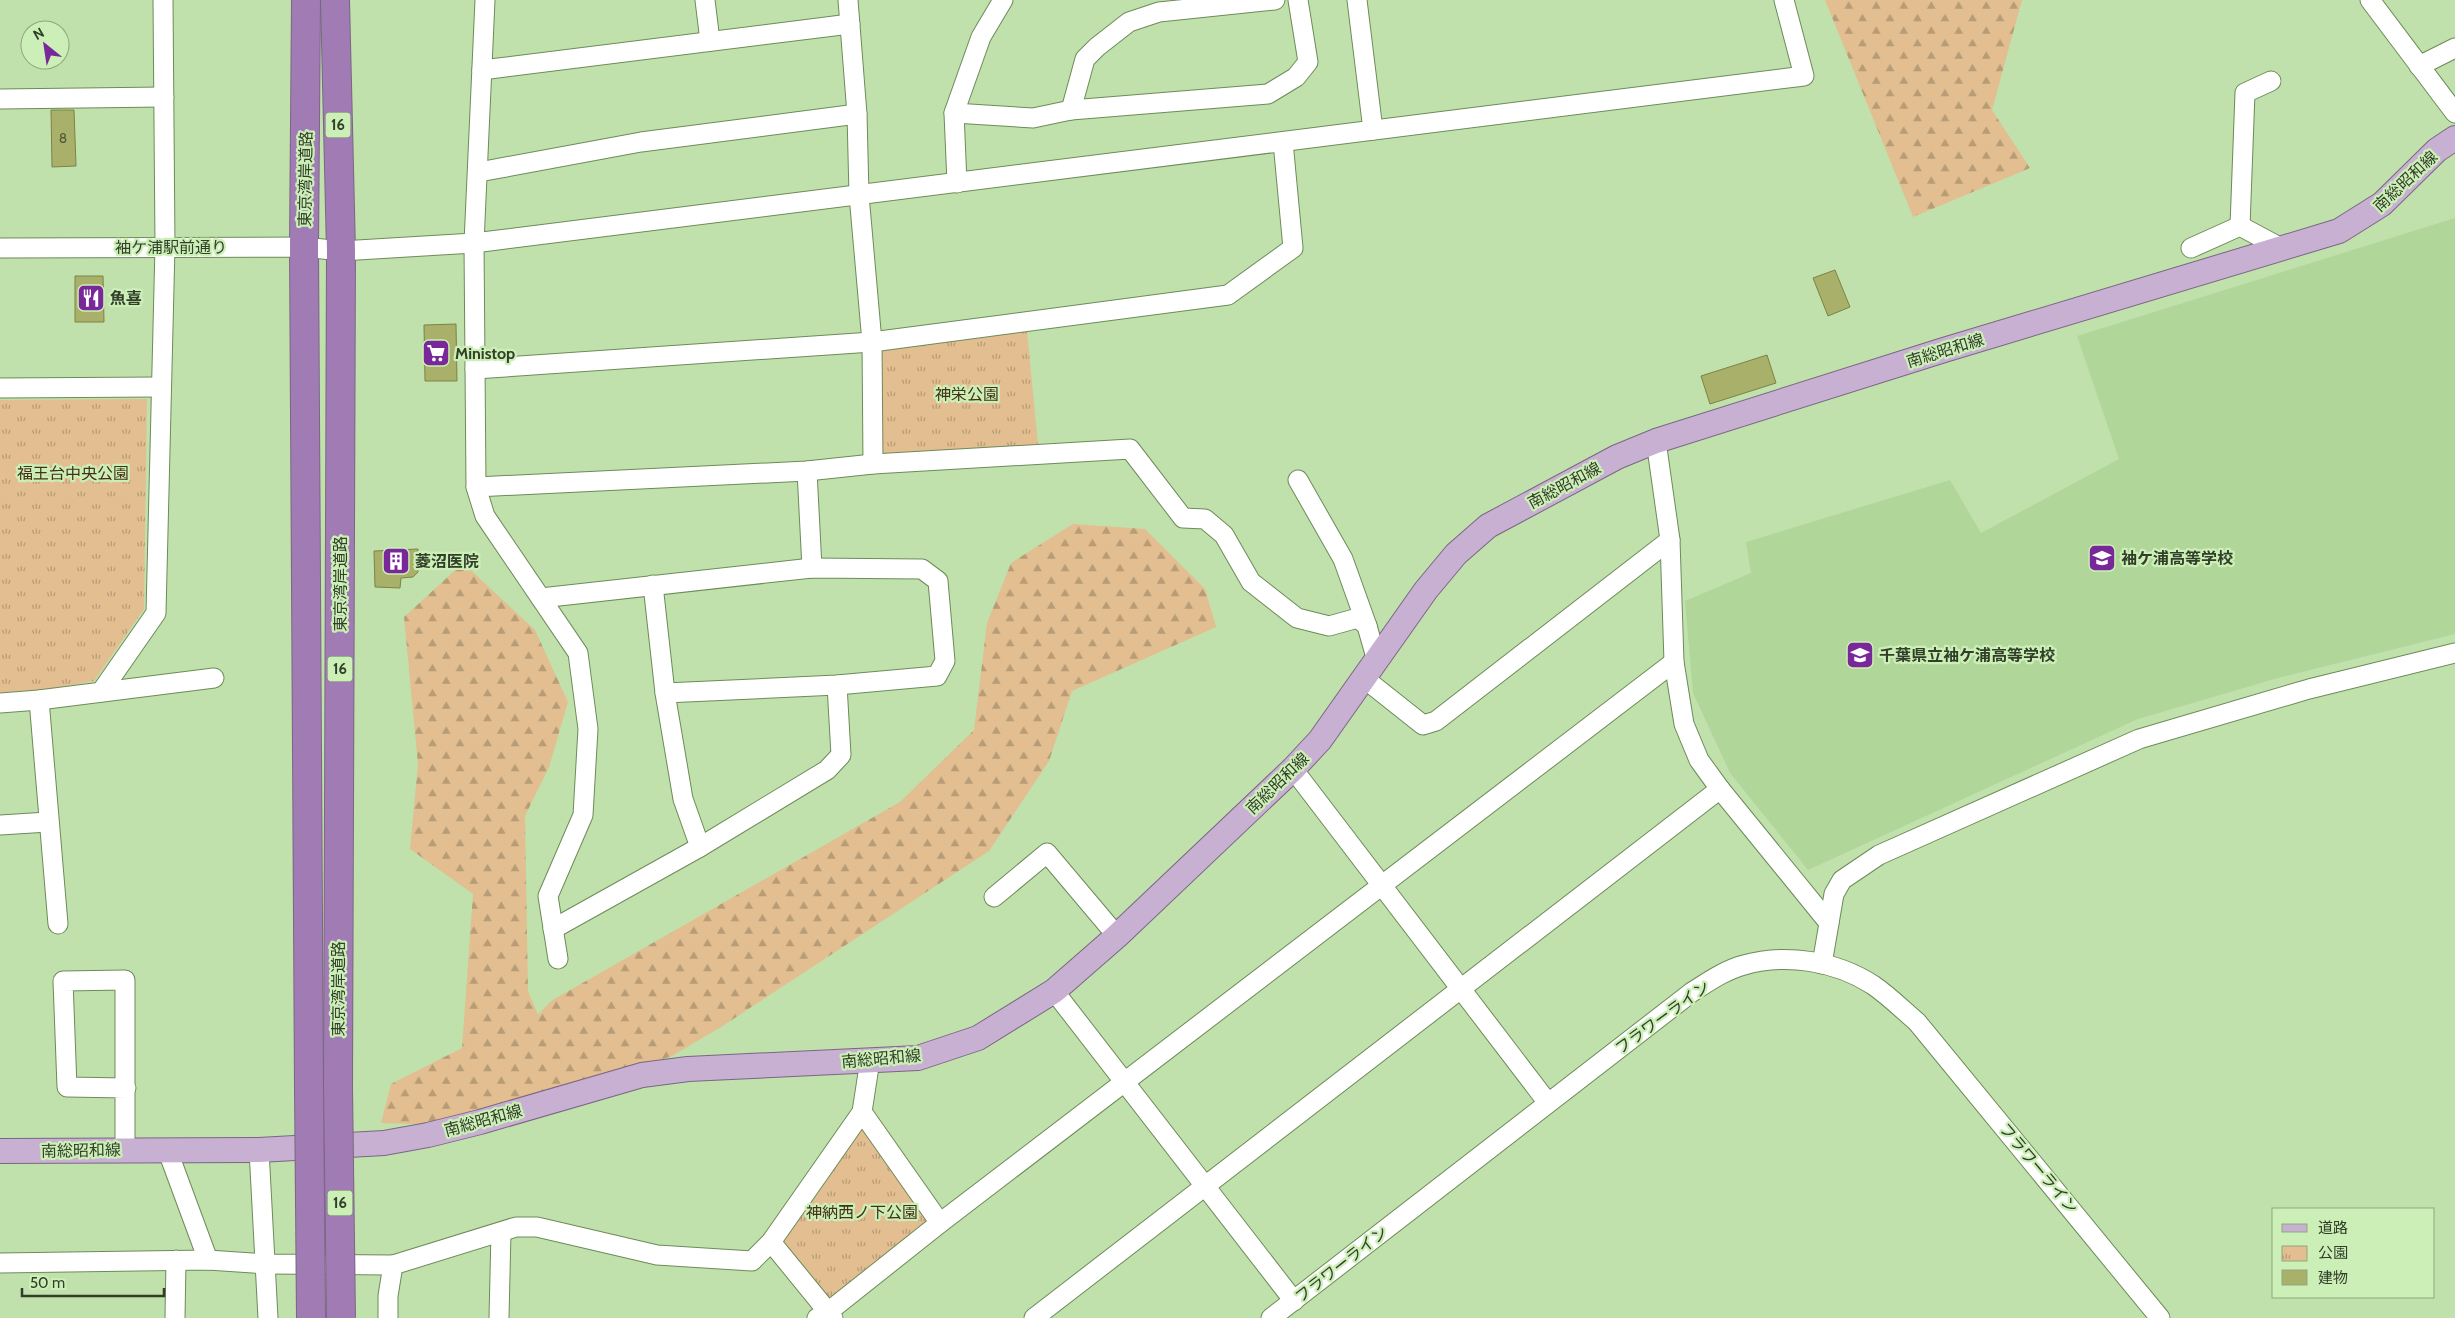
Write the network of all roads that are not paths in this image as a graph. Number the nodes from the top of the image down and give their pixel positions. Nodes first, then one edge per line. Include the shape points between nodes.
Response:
1 (163, 0) edge
2 (306, 0) edge
3 (335, 0) edge
4 (485, 0) edge
5 (705, 0) edge
6 (848, 0) edge
7 (1003, 0) edge
8 (1275, 0) edge
9 (1298, 0) edge
10 (1357, 0) edge
11 (1784, 0) edge
12 (2370, 0) edge
13 (850, 24) junction
14 (710, 41) junction
15 (2455, 48) edge
16 (2419, 66) junction
17 (482, 70) junction
18 (2271, 81) dead end
19 (164, 97) junction
20 (0, 99) edge
21 (1071, 110) junction
22 (2455, 112) edge
23 (954, 113) junction
24 (857, 114) junction
25 (1372, 130) junction
26 (2455, 138) edge
27 (1283, 142) junction
28 (479, 172) junction
29 (956, 182) junction
30 (859, 195) junction
31 (2240, 226) junction
32 (474, 243) junction
33 (165, 246) junction
34 (304, 247) junction
35 (0, 248) edge
36 (2191, 248) dead end
37 (2283, 249) junction
38 (342, 251) junction
39 (872, 342) junction
40 (475, 369) junction
41 (160, 387) junction
42 (0, 388) edge
43 (1656, 441) junction
44 (873, 464) junction
45 (807, 471) junction
46 (1298, 480) dead end
47 (476, 486) junction
48 (1670, 540) junction
49 (812, 568) junction
50 (653, 585) junction
51 (541, 598) junction
52 (1367, 626) junction
53 (2455, 653) edge
54 (1674, 662) junction
55 (1371, 670) junction
56 (214, 678) dead end
57 (837, 685) junction
58 (101, 692) junction
59 (665, 693) junction
60 (39, 700) junction
61 (0, 703) edge
62 (1293, 769) junction
63 (1720, 789) junction
64 (48, 822) junction
65 (0, 825) edge
66 (700, 847) junction
67 (1382, 884) junction
68 (994, 897) dead end
69 (1829, 923) junction
70 (58, 924) dead end
71 (553, 929) junction
72 (1117, 936) junction
73 (558, 959) dead end
74 (1822, 964) junction
75 (1460, 987) junction
76 (1054, 991) junction
77 (870, 1060) junction
78 (1125, 1083) junction
79 (126, 1088) junction
80 (1548, 1104) junction
81 (862, 1112) junction
82 (125, 1149) junction
83 (167, 1149) junction
84 (258, 1150) junction
85 (0, 1151) edge
86 (1205, 1187) junction
87 (940, 1223) junction
88 (500, 1232) junction
89 (771, 1242) junction
90 (176, 1260) junction
91 (208, 1260) junction
92 (0, 1263) edge
93 (267, 1264) junction
94 (393, 1265) junction
95 (1294, 1301) junction
96 (826, 1316) edge
97 (175, 1318) edge
98 (268, 1318) edge
99 (310, 1318) edge
100 (341, 1318) edge
101 (388, 1318) edge
102 (499, 1318) edge
103 (1034, 1318) edge
104 (1272, 1318) edge
105 (2160, 1318) edge

1 - 19 street
2 - 34 highway, 東京湾岸道路 / 16
3 - 38 highway, 東京湾岸道路 / 16
4 - 17 street
5 - 14 street
6 - 13 street
7 - 23 street via 981,37
8 - 21 street via 1159,12 1129,22 1085,59
9 - 21 street via 1308,62 1296,77 1268,94
10 - 25 street
11 - 25 street, 袖ケ浦駅前通り via 1804,76
12 - 16 street
13 - 14 street
13 - 24 street
14 - 17 street
15 - 16 street
16 - 22 street
17 - 28 street
18 - 31 street via 2245,93
19 - 20 street
19 - 33 street
21 - 23 street via 1033,118
23 - 29 street
24 - 28 street via 641,142
24 - 30 street
25 - 27 street, 袖ケ浦駅前通り
26 - 37 main road, 南総昭和線 via 2437,150 2382,204 2360,219 2339,231
27 - 29 street, 袖ケ浦駅前通り
27 - 39 street via 1293,248 1228,295
28 - 32 street
29 - 30 street, 袖ケ浦駅前通り
30 - 32 street, 袖ケ浦駅前通り
30 - 39 street
31 - 36 street
31 - 37 street
32 - 38 street, 袖ケ浦駅前通り
32 - 40 street
33 - 34 street, 袖ケ浦駅前通り
33 - 35 street, 袖ケ浦駅前通り
33 - 41 street
34 - 38 street, 袖ケ浦駅前通り
34 - 99 highway, 東京湾岸道路 / 16, bridge
37 - 43 main road, 南総昭和線 via 1944,350
38 - 100 highway, 東京湾岸道路 / 16, bridge via 338,1087
39 - 40 street
39 - 44 street
40 - 47 street
41 - 42 street
41 - 58 street via 156,613
43 - 48 street
43 - 55 main road, 南総昭和線 via 1617,457 1488,526 1456,554 1426,590
44 - 45 street
44 - 52 street via 1130,449 1183,518 1205,519 1224,535 1251,582 1297,618 1329,626 1358,618
45 - 47 street
45 - 49 street
46 - 52 street via 1343,559
47 - 51 street via 484,516
48 - 54 street
48 - 55 street via 1436,720 1423,725
49 - 50 street
49 - 57 street via 922,570 938,580 945,661 937,676
50 - 51 street
50 - 59 street
51 - 71 street via 578,653 588,730 584,815 548,896
52 - 55 street
53 - 69 street via 2309,689 2139,739 1879,855 1842,880 1834,894
54 - 63 street via 1684,724 1699,760
54 - 67 street
55 - 62 main road, 南総昭和線 via 1320,740
56 - 58 street
57 - 59 street
57 - 66 street via 841,755 827,770
58 - 60 street
59 - 66 street via 683,799
60 - 61 street
60 - 64 street
62 - 67 street
62 - 72 main road, 南総昭和線
63 - 69 street
63 - 75 street
64 - 65 street
64 - 70 street
66 - 71 street
67 - 75 street
67 - 78 street
68 - 72 street via 1047,853
69 - 74 street
71 - 73 street
72 - 76 main road, 南総昭和線
74 - 80 street, フラワーライン via 1778,960 1743,965 1716,978 1692,992
74 - 105 street, フラワーライン via 1850,973 1873,986 1918,1022
75 - 80 street
75 - 86 street
76 - 77 main road, 南総昭和線 via 978,1038 918,1058
76 - 78 street
77 - 81 street
77 - 84 main road, 南総昭和線 via 642,1074 428,1135 384,1143
78 - 86 street
78 - 87 street
79 - 79 street via 125,980 63,981 66,1087
79 - 82 street
80 - 95 street, フラワーライン
81 - 87 street
81 - 89 street
82 - 83 main road, 南総昭和線
82 - 85 main road, 南総昭和線
83 - 84 main road, 南総昭和線
83 - 91 street
84 - 93 street
86 - 95 street
86 - 103 street
87 - 96 street
88 - 89 street via 516,1227 537,1227 657,1255 752,1261
88 - 94 street
88 - 102 street
89 - 96 street
90 - 91 street
90 - 92 street
90 - 97 street
91 - 93 street
93 - 94 street
93 - 98 street
94 - 101 street
95 - 104 street, フラワーライン

